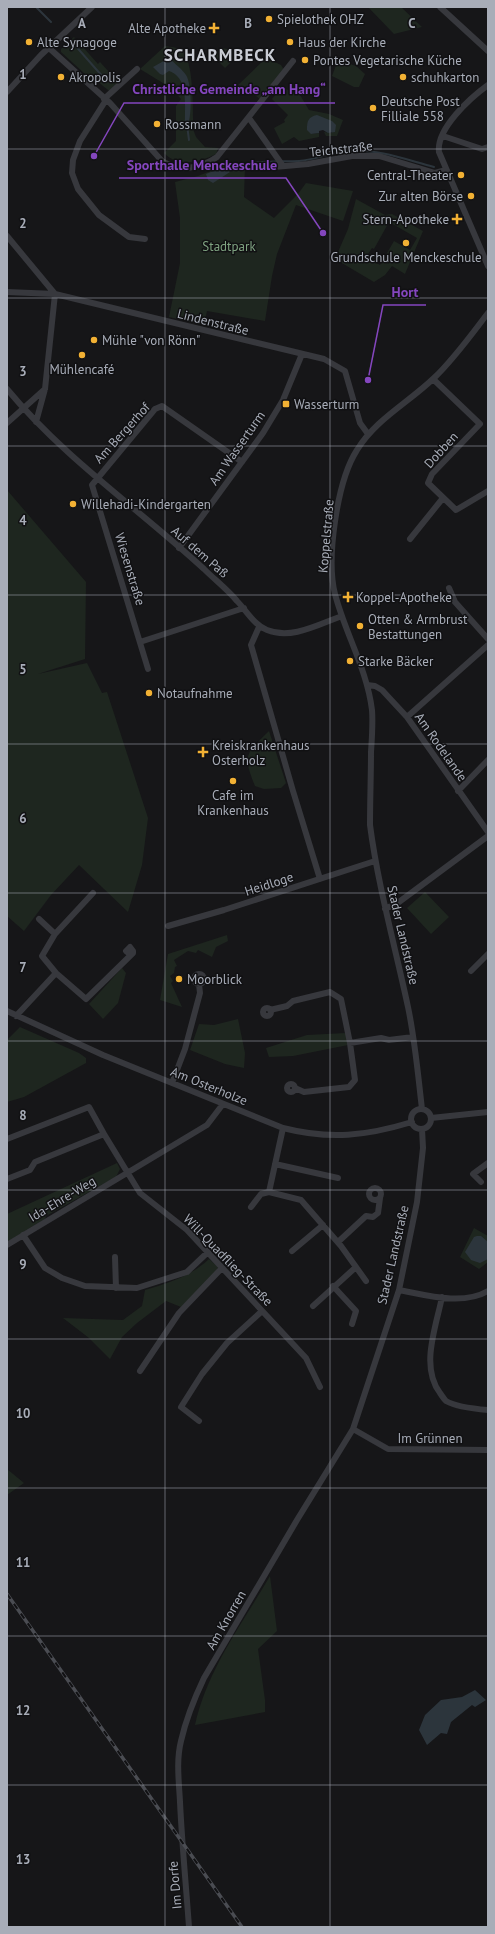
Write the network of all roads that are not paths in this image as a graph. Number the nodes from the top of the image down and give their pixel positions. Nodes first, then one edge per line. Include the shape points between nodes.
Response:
1 (92, 7) edge
2 (440, 7) edge
3 (49, 48) junction
4 (488, 51) edge
5 (293, 61) dead end
6 (137, 69) dead end
7 (488, 85) edge
8 (7, 92) edge
9 (105, 99) junction
10 (249, 118) junction
11 (443, 136) junction
12 (488, 148) edge
13 (280, 163) junction
14 (263, 168) dead end
15 (446, 170) junction
16 (7, 236) edge
17 (145, 238) dead end
18 (488, 266) edge
19 (7, 292) edge
20 (55, 294) junction
21 (488, 313) edge
22 (302, 354) junction
23 (434, 378) junction
24 (7, 389) edge
25 (45, 389) junction
26 (22, 408) junction
27 (36, 422) junction
28 (7, 423) edge
29 (368, 434) junction
30 (242, 462) junction
31 (98, 477) junction
32 (488, 491) edge
33 (443, 498) junction
34 (410, 539) dead end
35 (179, 548) junction
36 (449, 588) dead end
37 (244, 608) junction
38 (342, 616) junction
39 (260, 627) junction
40 (488, 640) edge
41 (140, 642) junction
42 (488, 645) edge
43 (148, 669) dead end
44 (367, 685) junction
45 (407, 717) junction
46 (488, 760) edge
47 (458, 791) junction
48 (488, 832) edge
49 (488, 836) edge
50 (375, 861) junction
51 (320, 879) junction
52 (93, 893) dead end
53 (385, 909) junction
54 (39, 919) dead end
55 (168, 926) dead end
56 (55, 934) junction
57 (130, 954) dead end
58 (488, 954) edge
59 (471, 971) dead end
60 (56, 973) junction
61 (199, 984) dead end
62 (270, 1010) dead end
63 (7, 1011) edge
64 (16, 1016) junction
65 (413, 1037) junction
66 (350, 1043) junction
67 (172, 1083) junction
68 (294, 1088) dead end
69 (223, 1104) junction
70 (422, 1109) junction
71 (488, 1112) edge
72 (431, 1118) junction
73 (412, 1122) junction
74 (283, 1128) junction
75 (422, 1129) junction
76 (104, 1134) junction
77 (7, 1139) edge
78 (488, 1162) edge
79 (275, 1164) junction
80 (128, 1173) junction
81 (338, 1178) dead end
82 (7, 1179) edge
83 (481, 1182) dead end
84 (269, 1192) junction
85 (380, 1198) dead end
86 (251, 1207) dead end
87 (323, 1225) junction
88 (24, 1235) junction
89 (338, 1242) junction
90 (7, 1245) edge
91 (292, 1251) dead end
92 (208, 1252) junction
93 (115, 1257) dead end
94 (356, 1267) junction
95 (222, 1268) junction
96 (366, 1281) dead end
97 (333, 1286) junction
98 (116, 1288) junction
99 (399, 1290) junction
100 (487, 1294) edge
101 (442, 1297) junction
102 (313, 1306) dead end
103 (262, 1311) junction
104 (352, 1324) dead end
105 (140, 1371) dead end
106 (320, 1387) dead end
107 (488, 1410) edge
108 (199, 1421) dead end
109 (353, 1429) junction
110 (488, 1450) edge
111 (182, 1842) joint
112 (189, 1927) edge

1 - 3 street
2 - 4 street
3 - 8 street
3 - 9 street
5 - 10 street
6 - 9 street
7 - 11 street via 461,109
9 - 10 street via 162,161 180,168 205,165 217,157
9 - 17 street via 80,140 73,160 72,173 78,189 100,215 129,237
10 - 13 street
11 - 12 street
11 - 15 street via 438,146
13 - 14 street, Teichstraße
13 - 15 street, Teichstraße via 379,156 434,173
15 - 18 street
16 - 20 street
19 - 20 street, Lindenstraße
20 - 22 street, Lindenstraße
20 - 25 street
21 - 23 street, Koppelstraße via 452,360
22 - 29 street, Lindenstraße via 324,359 345,371 360,423
22 - 30 street, Am Wasserturm via 283,400
23 - 29 street, Koppelstraße
23 - 33 street, Dobben via 480,424 432,474 428,483
24 - 26 street, Auf dem Paß
25 - 26 street
25 - 27 street
26 - 27 street, Auf dem Paß
26 - 28 street
27 - 31 street, Auf dem Paß
29 - 38 street, Koppelstraße via 346,468 338,501 332,578
30 - 31 street, Am Bergerhof via 162,406 155,409
30 - 35 street, Am Wasserturm
31 - 35 street, Auf dem Paß
31 - 41 street, Wiesenstraße via 92,485
32 - 33 street, Dobben via 456,510
33 - 34 street
35 - 37 street, Auf dem Paß
36 - 40 street via 455,602
37 - 39 street, Auf dem Paß
37 - 41 street
38 - 39 street via 291,634 277,633
38 - 44 street, Koppelstraße
39 - 51 street via 251,645
41 - 43 street, Wiesenstraße
42 - 45 street
44 - 45 street, Am Rodelande via 382,690
44 - 50 street, Koppelstraße via 372,710 370,825
45 - 47 street, Am Rodelande
46 - 47 street
47 - 48 street, Am Rodelande
49 - 53 street via 399,902
50 - 51 street, Heidloge
50 - 53 street, Stader Landstraße
51 - 55 street, Heidloge
52 - 56 street
53 - 65 street, Stader Landstraße
54 - 56 street
56 - 60 street via 42,956
57 - 60 street via 86,999
58 - 59 street
60 - 64 street
61 - 67 street via 200,993 185,1049
62 - 66 street via 287,1006 293,1001 330,992 341,999
63 - 64 street, Am Osterholze
64 - 67 street, Am Osterholze
65 - 66 street via 389,1040 380,1038
65 - 70 street, Stader Landstraße
66 - 68 street via 356,1080 349,1087 304,1092
67 - 69 street, Am Osterholze
69 - 74 street, Am Osterholze
69 - 80 street via 207,1125
70 - 72 street via 428,1112
70 - 73 street via 413,1113
71 - 72 street
72 - 75 street via 429,1125
73 - 74 street, Am Osterholze via 348,1136 306,1134
73 - 75 street via 417,1128
74 - 79 street
75 - 99 street, Stader Landstraße via 423,1148 417,1202
76 - 77 street, Will-Quadflieg-Straße via 89,1107
76 - 80 street, Will-Quadflieg-Straße
76 - 82 street via 35,1162 30,1170
78 - 83 street via 474,1174
79 - 81 street
79 - 84 street
80 - 88 street, Ida-Ehre-Weg via 72,1204
80 - 92 street, Will-Quadflieg-Straße via 140,1193 187,1230
84 - 86 street via 261,1194
84 - 87 street via 301,1200
85 - 89 street via 378,1213 373,1217 366,1216
87 - 89 street
87 - 91 street
88 - 90 street, Ida-Ehre-Weg
88 - 98 street via 45,1268 62,1278 86,1286
89 - 94 street
92 - 95 street, Will-Quadflieg-Straße
92 - 98 street via 187,1272 137,1288
93 - 98 street
94 - 96 street
94 - 97 street
95 - 103 street, Will-Quadflieg-Straße
95 - 105 street via 179,1314
97 - 102 street
97 - 104 street via 356,1311
99 - 101 street
99 - 109 street, Stader Landstraße
100 - 101 street via 466,1298
101 - 107 street via 431,1350 435,1386 445,1400
103 - 106 street, Will-Quadflieg-Straße via 306,1358
103 - 108 street via 226,1344 202,1374 181,1407
109 - 110 street, Im Grünnen via 388,1449
109 - 111 street, Am Knorren via 204,1678 193,1701 180,1742 178,1766
111 - 112 street, Im Dorfe

